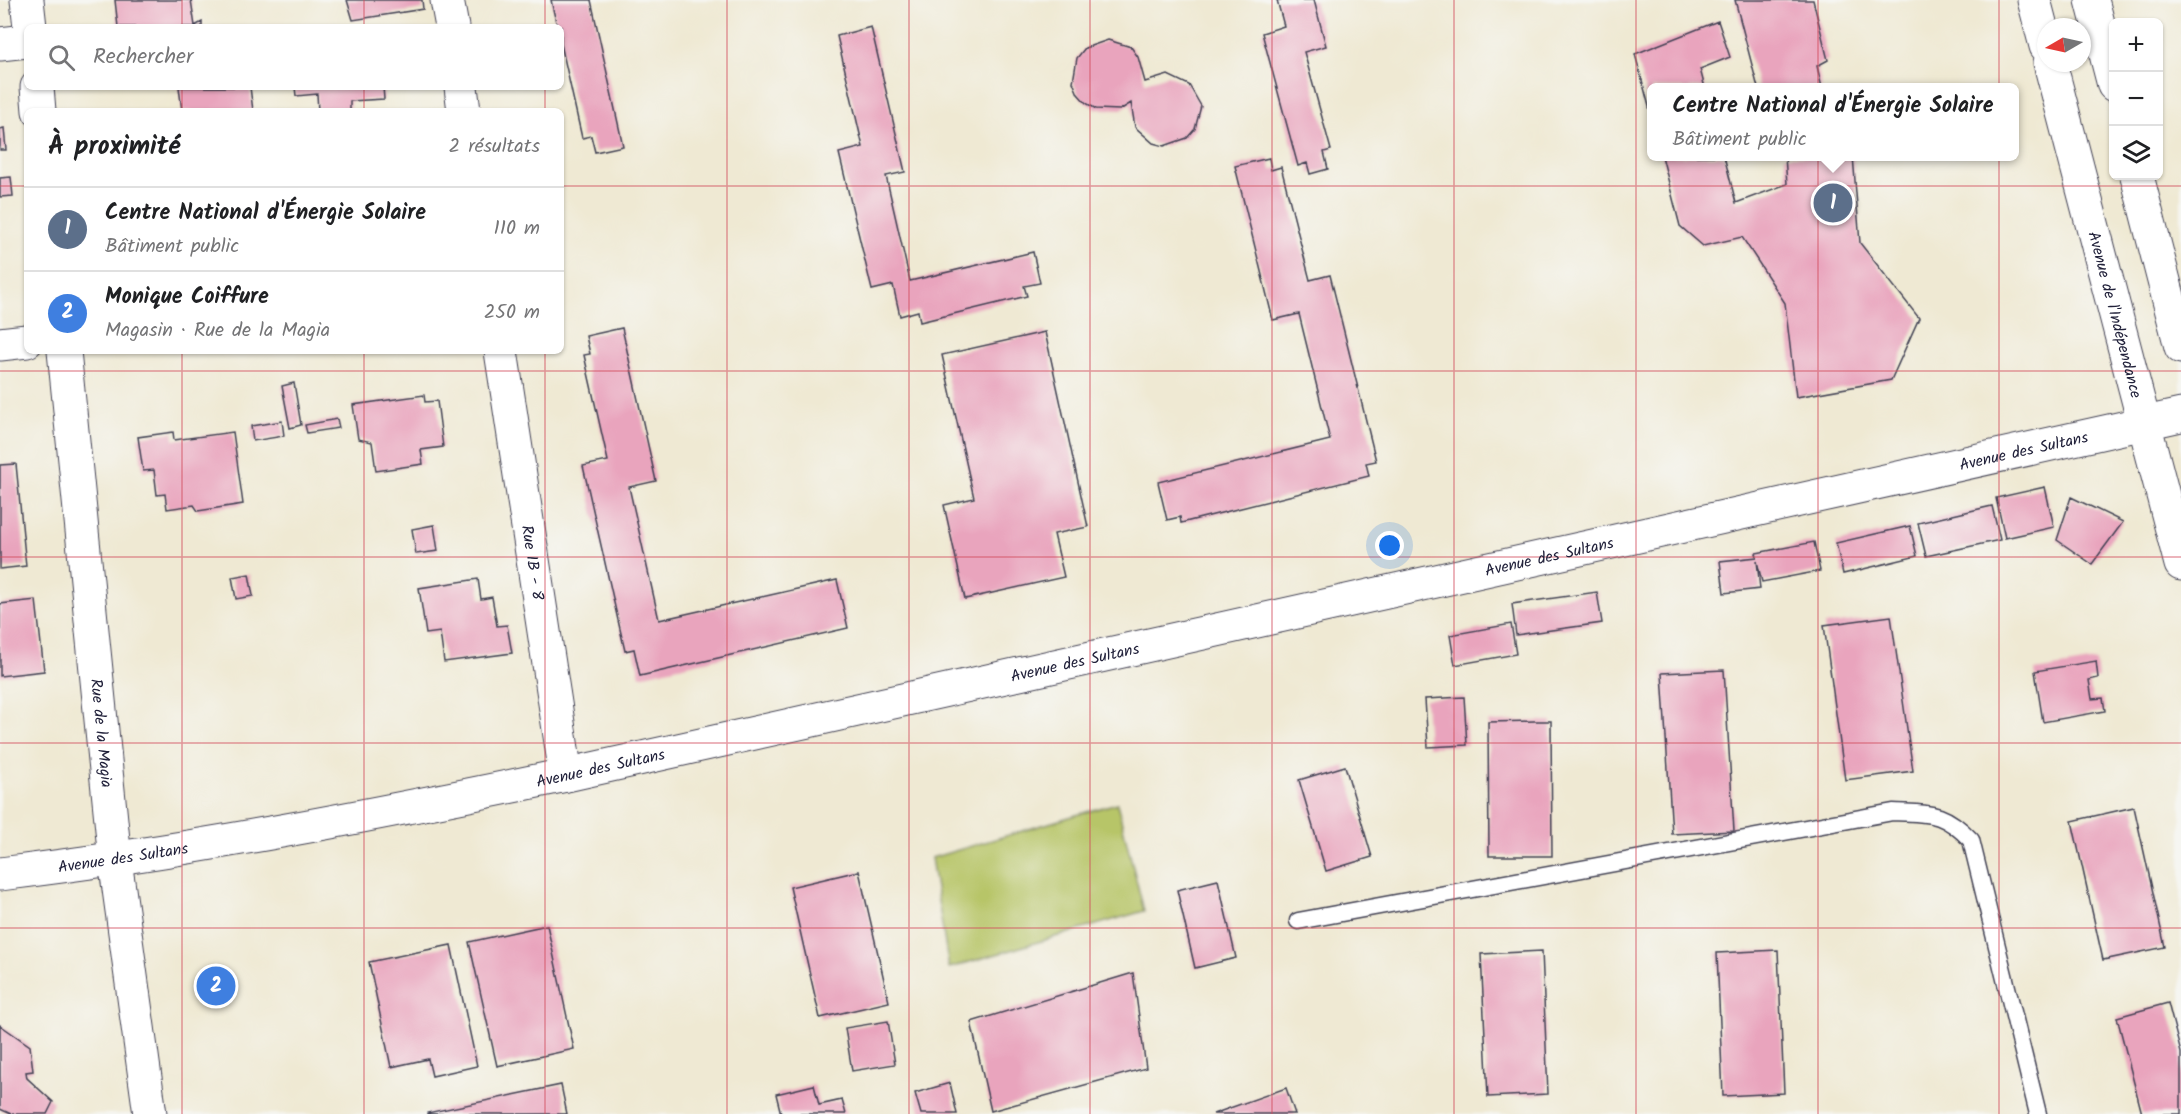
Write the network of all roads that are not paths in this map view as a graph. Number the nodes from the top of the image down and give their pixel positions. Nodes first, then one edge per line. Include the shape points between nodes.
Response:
1 (27, 0) edge
2 (447, 0) edge
3 (2034, 0) edge
4 (2092, 0) edge
5 (2039, 18) edge
6 (30, 24) edge
7 (451, 24) edge
8 (24, 41) edge
9 (0, 44) edge
10 (2052, 72) edge
11 (2111, 72) edge
12 (37, 90) edge
13 (461, 90) edge
14 (39, 108) edge
15 (464, 108) edge
16 (2138, 180) edge
17 (24, 341) edge
18 (0, 344) edge
19 (2181, 347) edge
20 (64, 354) edge
21 (501, 354) edge
22 (2181, 415) edge
23 (2144, 423) junction
24 (2181, 564) edge
25 (566, 775) junction
26 (115, 860) junction
27 (0, 874) edge
28 (1298, 921) dead end
29 (150, 1114) edge
30 (2038, 1114) edge

1 - 6 main road
2 - 7 main road
3 - 5 main road
4 - 11 main road
8 - 9 main road
10 - 23 main road, Avenue de l'Indépendance
12 - 14 main road
13 - 15 main road
16 - 19 main road
17 - 18 main road
20 - 26 main road, Rue de la Magia
21 - 25 main road, Rue IB - 8
22 - 23 main road, Avenue des Sultans
23 - 24 main road, Avenue de l'Indépendance
23 - 25 main road, Avenue des Sultans
25 - 26 main road, Avenue des Sultans via 342,821
26 - 27 main road, Avenue des Sultans
26 - 29 main road, Rue de la Magia
28 - 30 lane via 1893,812 1935,814 1954,822 1971,840

